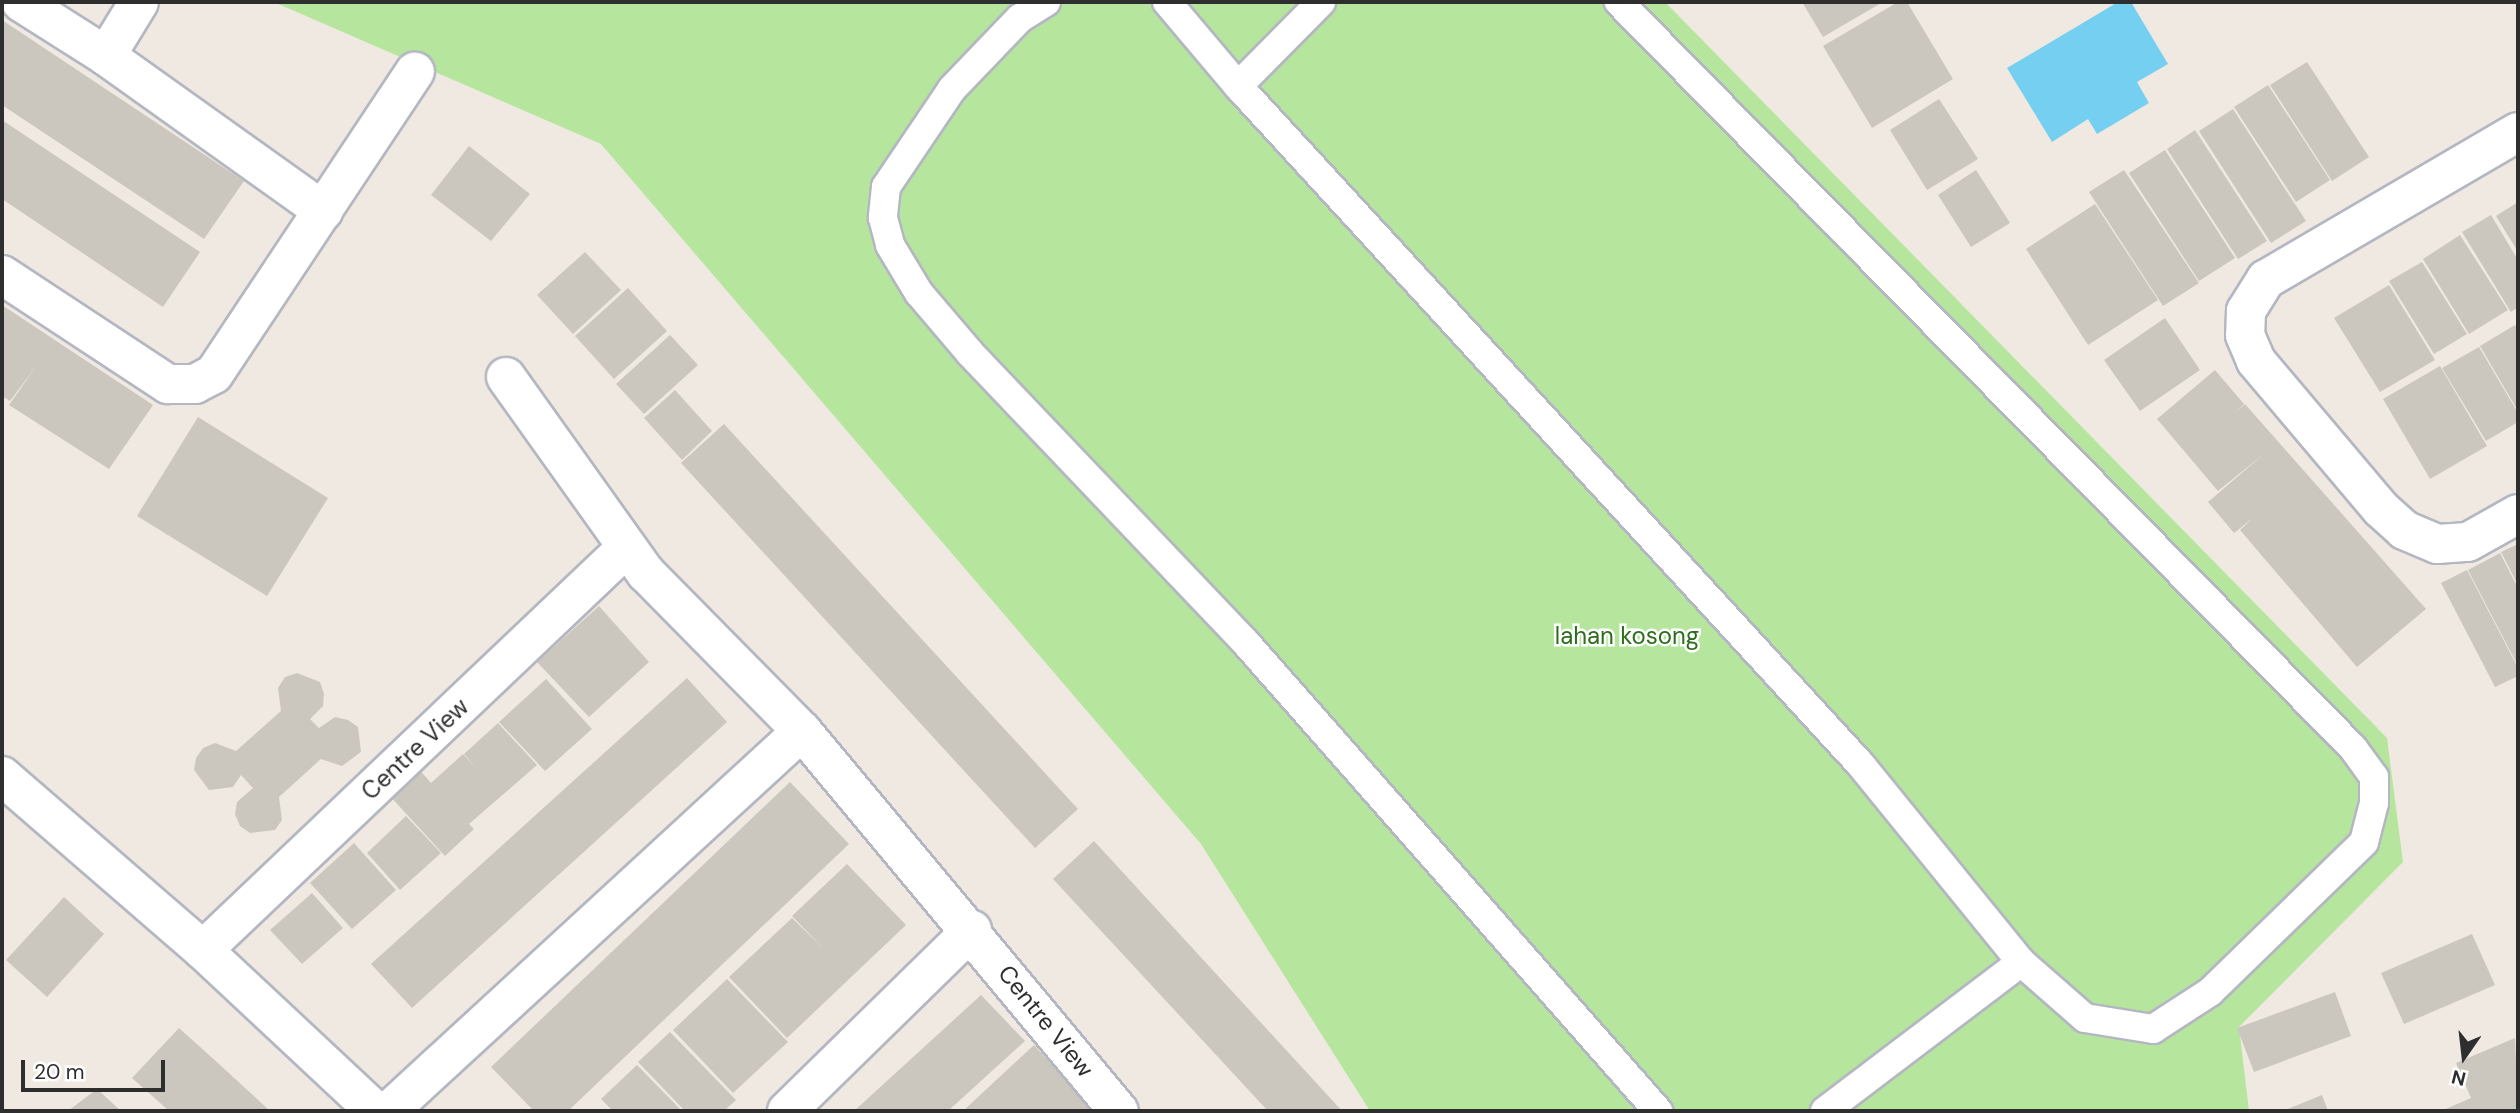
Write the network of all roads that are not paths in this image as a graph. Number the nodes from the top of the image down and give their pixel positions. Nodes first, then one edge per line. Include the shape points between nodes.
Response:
1 (21, 2) edge
2 (139, 2) edge
3 (1046, 2) edge
4 (1167, 2) edge
5 (1321, 2) edge
6 (1619, 2) edge
7 (106, 55) junction
8 (415, 72) dead end
9 (1238, 86) junction
10 (2518, 132) edge
11 (323, 211) junction
12 (2, 275) edge
13 (506, 377) dead end
14 (2518, 514) edge
15 (626, 548) junction
16 (802, 731) junction
17 (2, 775) edge
18 (972, 930) junction
19 (203, 950) junction
20 (2021, 962) junction
21 (375, 1111) edge
22 (389, 1111) edge
23 (787, 1111) edge
24 (1119, 1111) edge
25 (1658, 1111) edge
26 (1825, 1111) edge

1 - 7 street
2 - 7 street
3 - 25 lane via 1020,18 952,89 886,187 883,218 890,245 919,293 970,353 1246,643
4 - 9 lane
5 - 9 lane
6 - 20 lane via 2353,748 2374,777 2374,803 2364,842 2210,992 2153,1029 2085,1018
7 - 11 street
8 - 11 street
9 - 20 lane via 1861,765
10 - 14 street via 2266,279 2246,311 2245,335 2256,361 2404,530 2437,544 2468,542
11 - 12 street via 214,374 195,384 168,384
13 - 15 street, Centre View
15 - 16 street, Centre View
15 - 19 street, Centre View
16 - 18 street, Centre View
16 - 22 street
17 - 19 street
18 - 23 street
18 - 24 street, Centre View
19 - 21 street
20 - 26 lane

